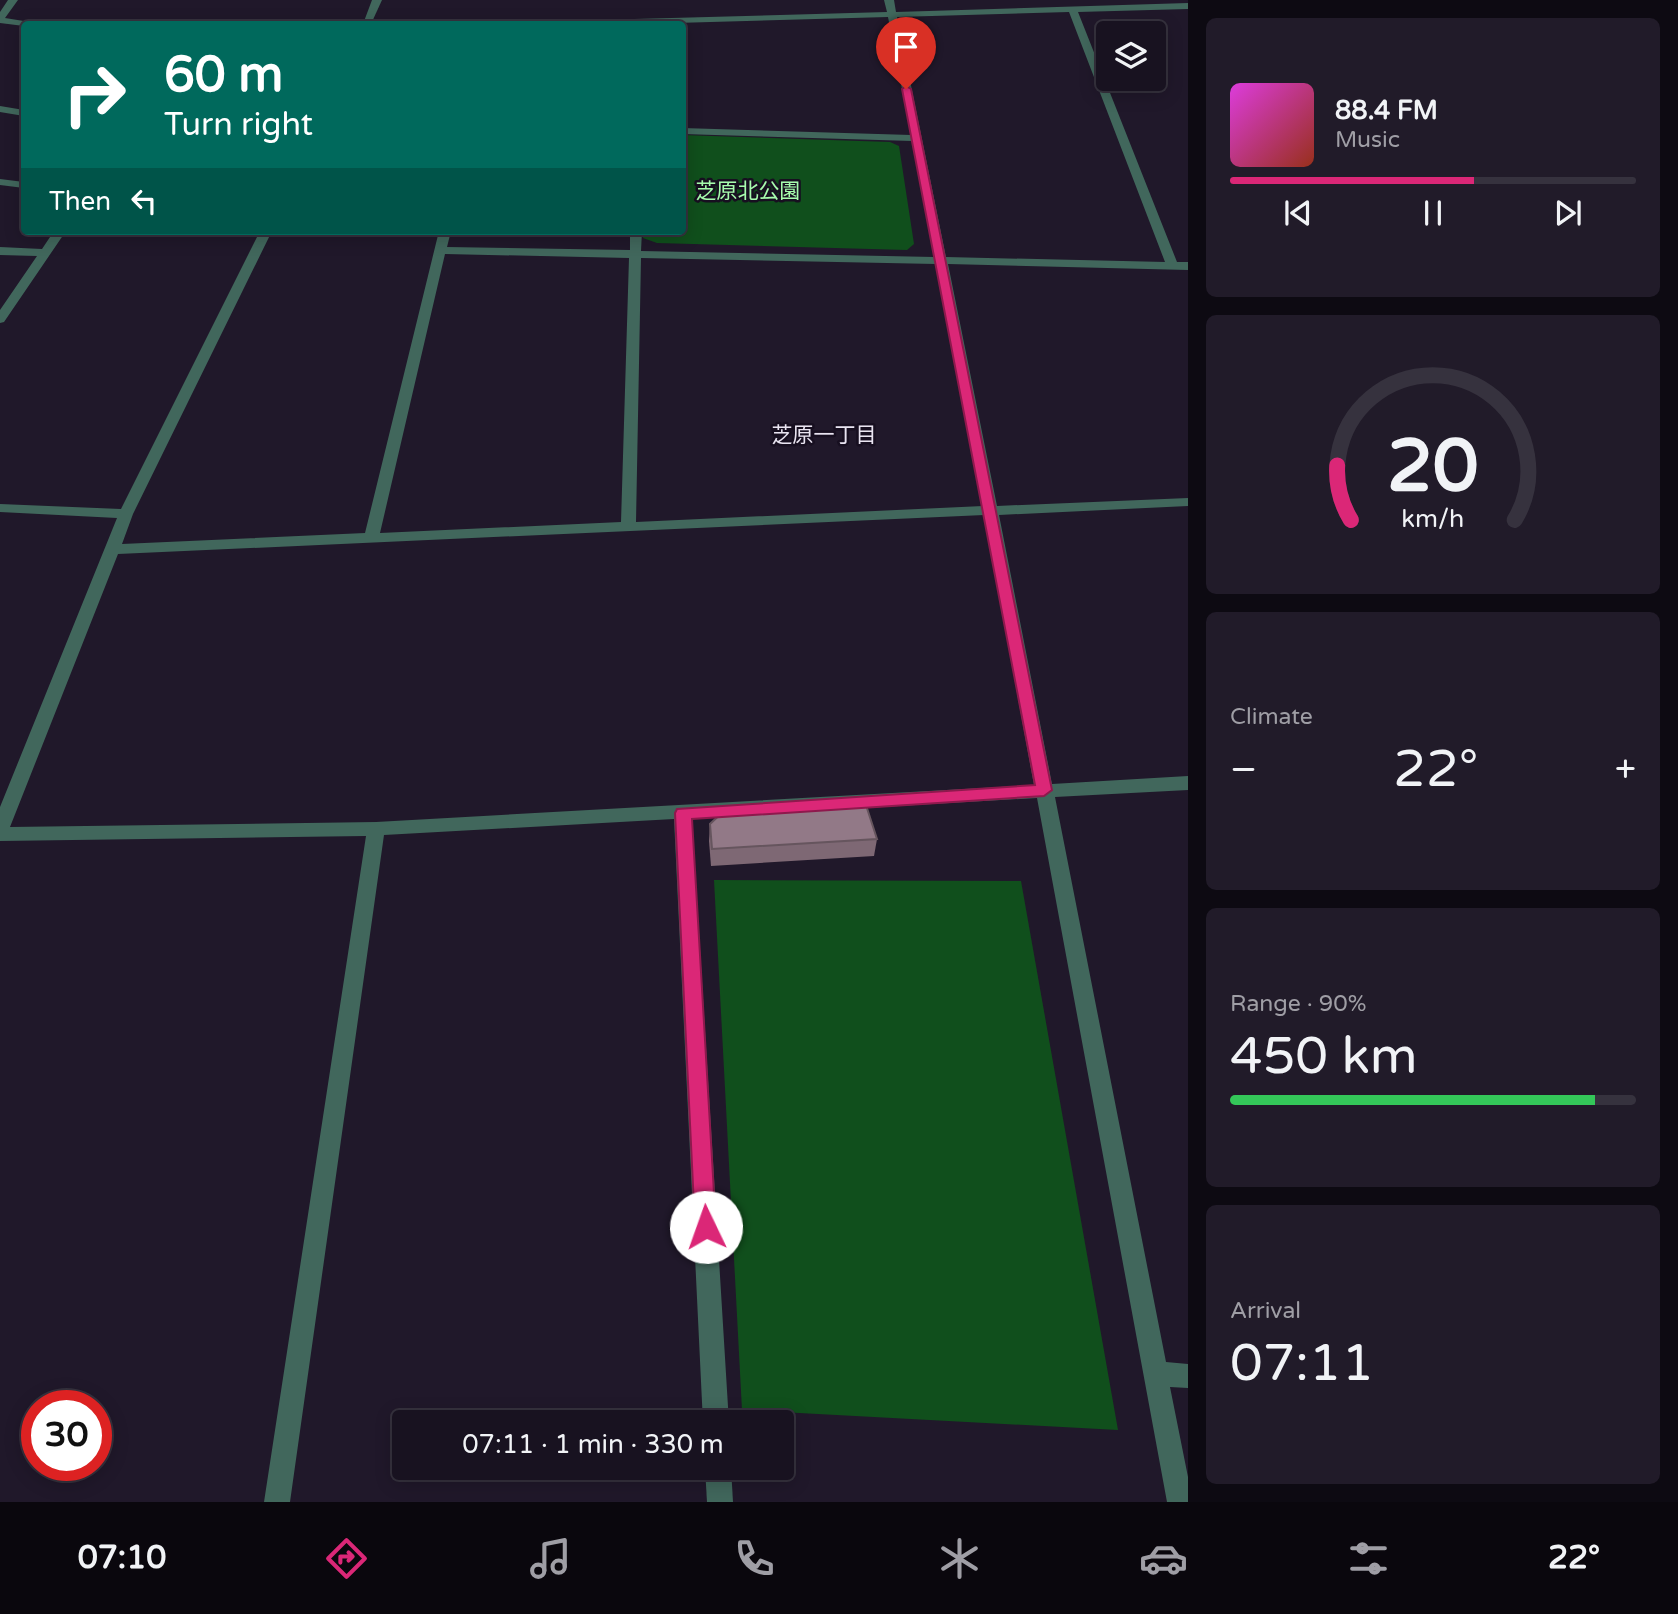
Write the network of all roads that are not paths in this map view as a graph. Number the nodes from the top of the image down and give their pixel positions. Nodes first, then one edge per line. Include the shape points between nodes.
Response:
1 (13, 0) edge
2 (377, 0) edge
3 (1188, 6) edge
4 (891, 7) edge
5 (1073, 10) junction
6 (0, 20) edge
7 (368, 21) edge
8 (673, 21) edge
9 (21, 23) edge
10 (0, 108) edge
11 (21, 112) edge
12 (686, 131) edge
13 (915, 138) junction
14 (0, 182) edge
15 (21, 184) edge
16 (57, 235) edge
17 (264, 235) edge
18 (444, 235) edge
19 (636, 235) edge
20 (440, 250) junction
21 (0, 251) edge
22 (45, 253) junction
23 (636, 254) junction
24 (941, 260) junction
25 (1172, 265) junction
26 (1188, 266) edge
27 (0, 319) edge
28 (1188, 502) edge
29 (0, 508) edge
30 (991, 511) junction
31 (126, 514) junction
32 (628, 527) junction
33 (371, 538) junction
34 (112, 549) junction
35 (1188, 783) edge
36 (1044, 790) junction
37 (683, 813) junction
38 (376, 829) junction
39 (0, 832) edge
40 (1156, 1374) junction
41 (1188, 1376) edge
42 (715, 1410) edge
43 (719, 1480) edge
44 (277, 1502) edge
45 (720, 1502) edge
46 (1181, 1502) edge

1 - 6 street
2 - 7 street
3 - 5 street
4 - 5 street
4 - 8 street
4 - 13 street
5 - 25 street
6 - 9 street
10 - 11 street
12 - 13 street
13 - 24 street
14 - 15 street
16 - 22 street
17 - 31 street
18 - 20 street
19 - 23 street
20 - 23 street
20 - 33 street
21 - 22 street
22 - 27 street
23 - 24 street
23 - 32 street
24 - 25 street
24 - 30 street
25 - 26 street
28 - 30 street
29 - 31 street
30 - 32 street
30 - 36 street
31 - 34 street
32 - 33 street
33 - 34 street
34 - 39 street
35 - 36 street
36 - 37 street
36 - 40 street
37 - 38 street
37 - 42 street
38 - 39 street
38 - 44 street
40 - 41 street
40 - 46 street
43 - 45 street

